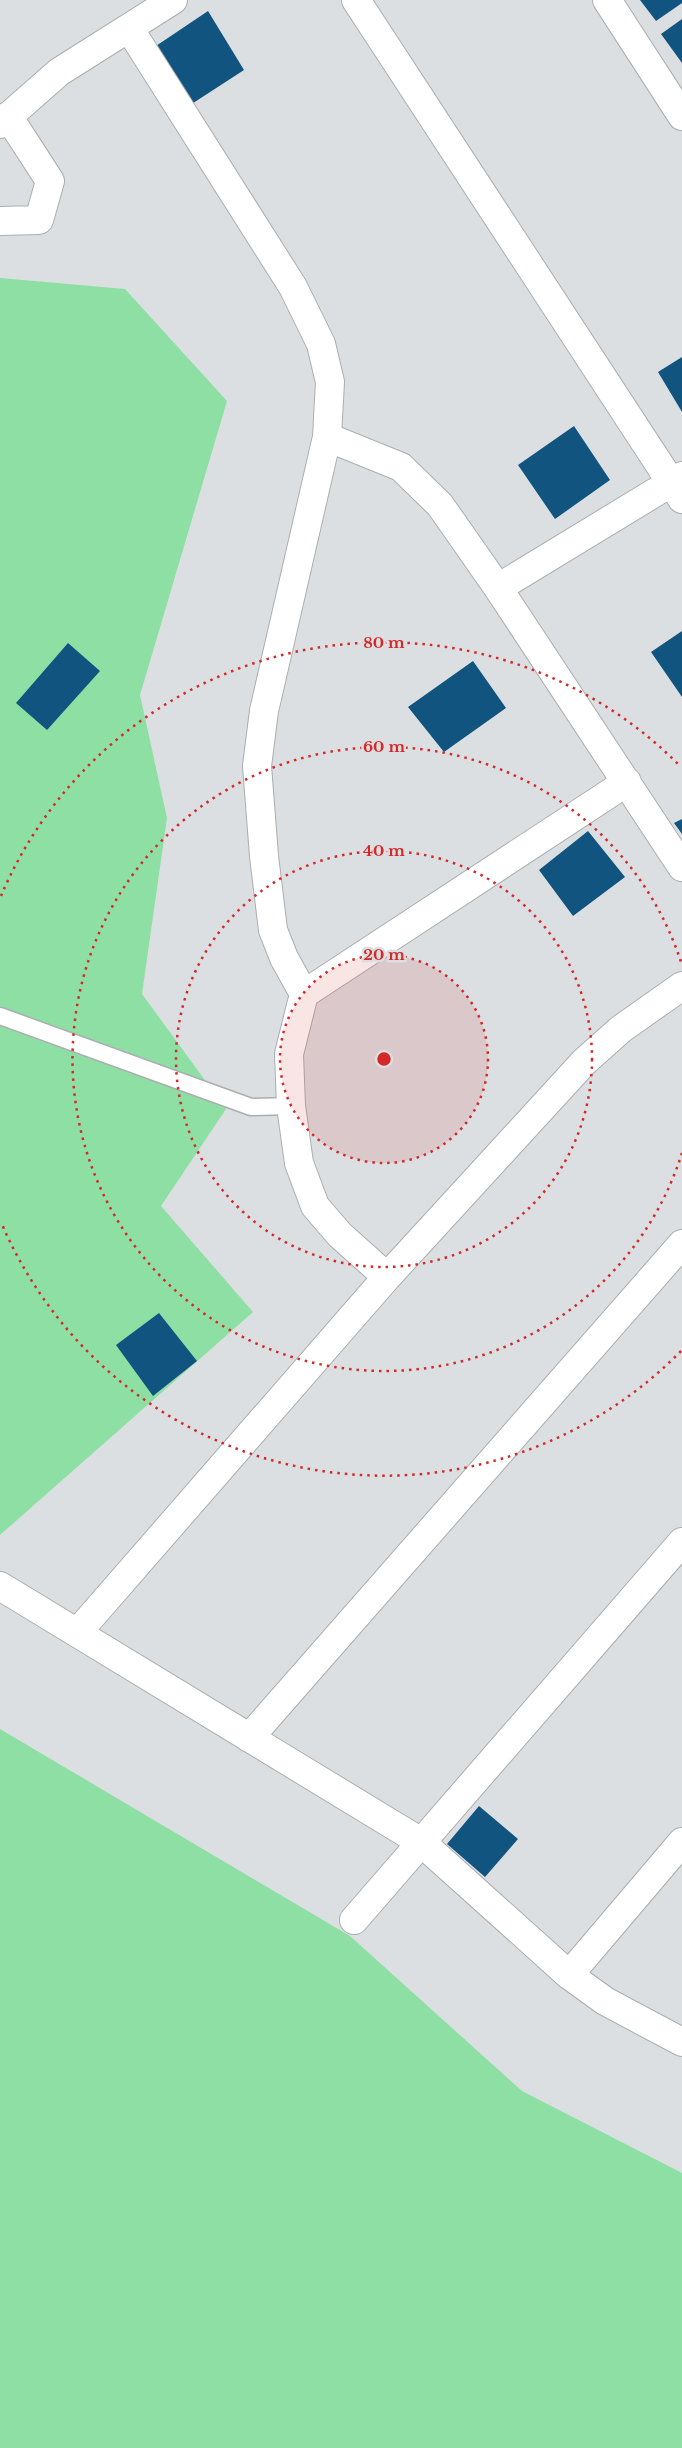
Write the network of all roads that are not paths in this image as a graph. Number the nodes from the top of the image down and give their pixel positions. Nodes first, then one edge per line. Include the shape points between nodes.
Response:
1 (173, 0) edge
2 (356, 0) edge
3 (607, 0) edge
4 (130, 28) junction
5 (682, 116) edge
6 (4, 120) edge
7 (0, 220) edge
8 (327, 437) junction
9 (678, 486) edge
10 (498, 588) junction
11 (627, 782) junction
12 (682, 866) edge
13 (682, 986) edge
14 (304, 994) junction
15 (0, 1016) edge
16 (291, 1106) junction
17 (682, 1244) edge
18 (387, 1277) junction
19 (682, 1542) edge
20 (0, 1586) edge
21 (77, 1633) junction
22 (249, 1738) junction
23 (421, 1842) junction
24 (682, 1842) edge
25 (354, 1920) dead end
26 (568, 1975) junction
27 (682, 2042) edge

1 - 4 street
2 - 9 street
3 - 5 street
4 - 6 street via 59,72
4 - 8 street via 293,287 321,344 330,382
6 - 7 street via 50,181 39,220
8 - 10 street via 401,467 422,485 440,505
8 - 14 street via 264,711 257,766 273,930
9 - 10 street
10 - 11 street
11 - 12 street
11 - 14 street
13 - 18 street via 620,1029 584,1062
14 - 16 street via 289,1054
15 - 16 lane via 251,1106
16 - 18 street via 298,1163 315,1206 340,1235
17 - 22 street
18 - 21 street
19 - 23 street
20 - 21 street
21 - 22 street
22 - 23 street
23 - 25 street
23 - 26 street
24 - 26 street
26 - 27 street via 605,2001

